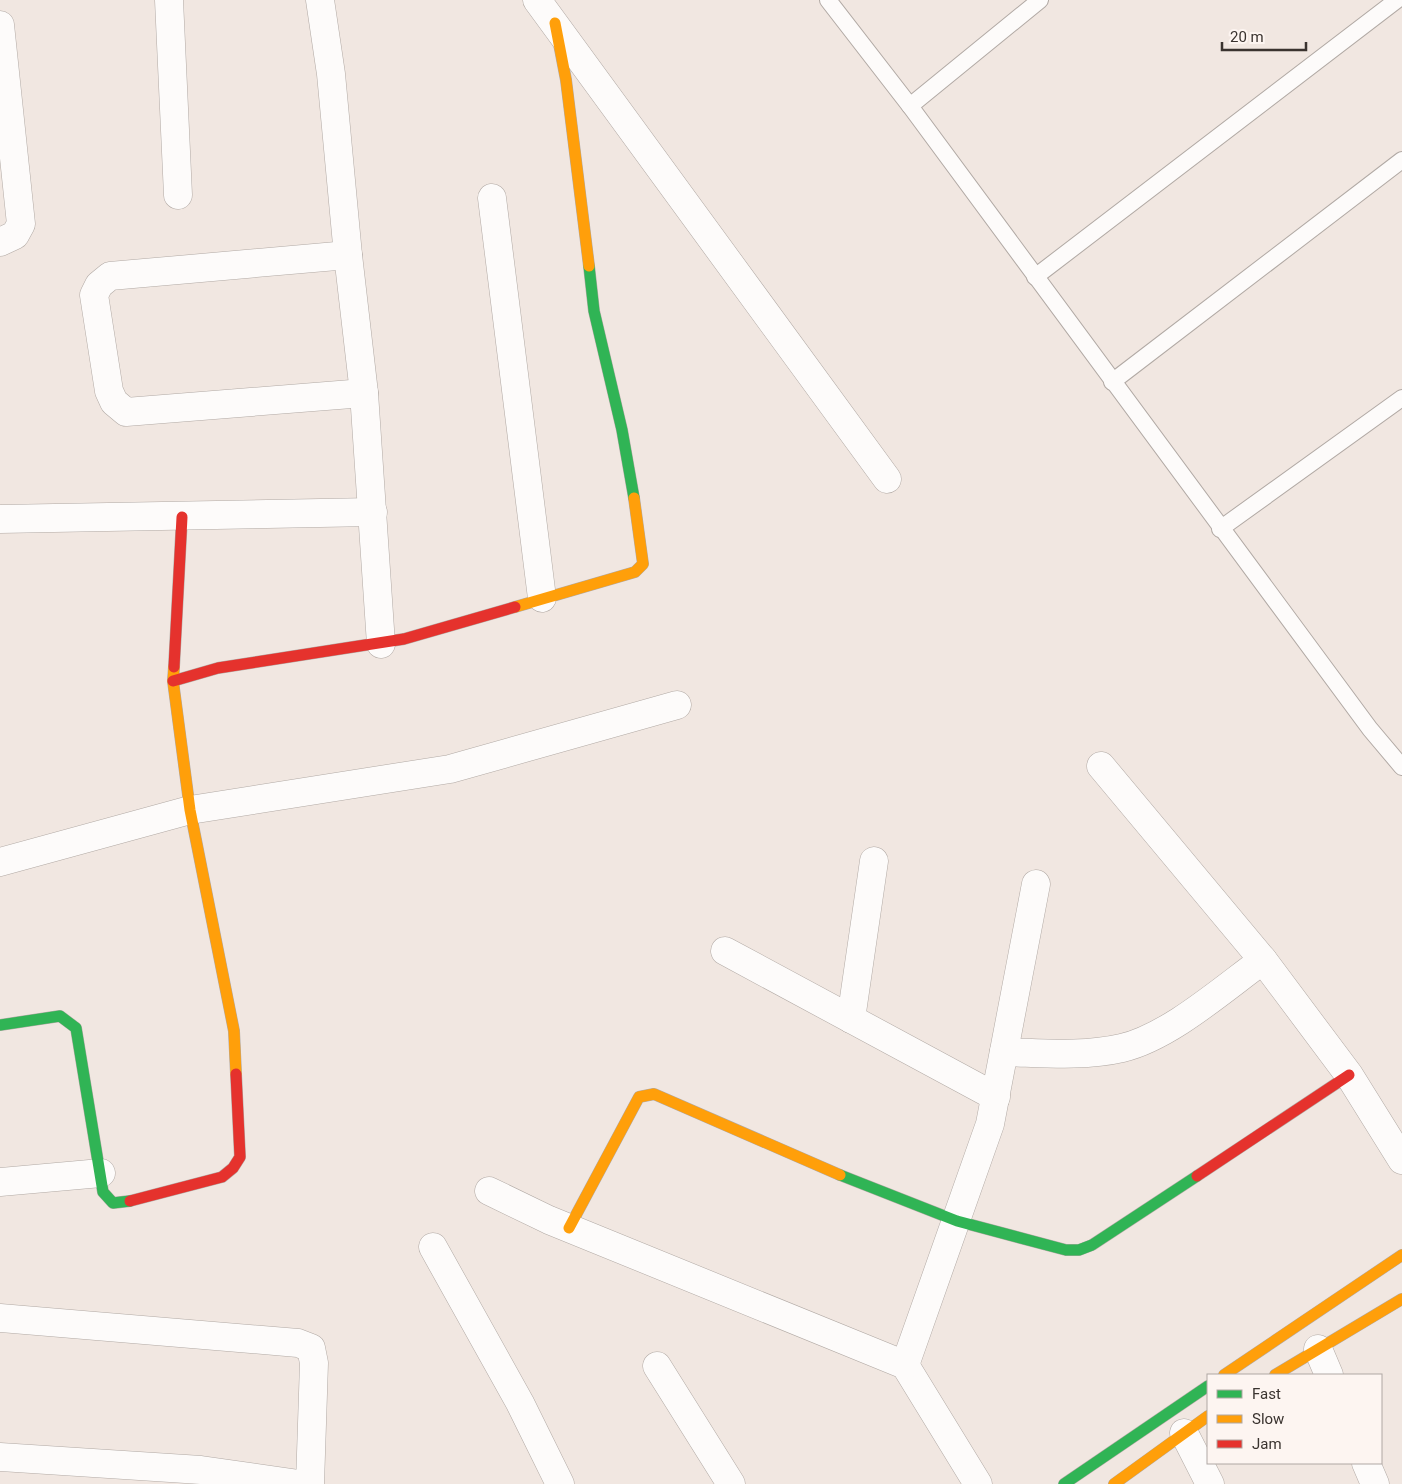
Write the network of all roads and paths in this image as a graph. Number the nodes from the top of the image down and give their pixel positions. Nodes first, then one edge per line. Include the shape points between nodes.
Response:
1 (169, 0) edge
2 (320, 0) edge
3 (537, 0) edge
4 (828, 0) edge
5 (1040, 0) edge
6 (1397, 0) edge
7 (555, 23) junction
8 (0, 25) edge
9 (910, 106) junction
10 (1402, 160) edge
11 (178, 195) dead end
12 (492, 198) dead end
13 (0, 242) edge
14 (348, 255) junction
15 (1035, 277) junction
16 (1112, 382) junction
17 (364, 394) junction
18 (1402, 398) edge
19 (887, 479) dead end
20 (373, 512) junction
21 (182, 516) junction
22 (0, 519) edge
23 (1220, 529) junction
24 (542, 598) junction
25 (381, 644) junction
26 (173, 681) junction
27 (677, 705) dead end
28 (1101, 766) dead end
29 (1402, 767) edge
30 (190, 810) junction
31 (0, 861) edge
32 (874, 861) dead end
33 (1036, 884) dead end
34 (725, 951) dead end
35 (1263, 960) junction
36 (851, 1019) junction
37 (0, 1025) edge
38 (1004, 1052) junction
39 (1349, 1075) junction
40 (996, 1097) junction
41 (1402, 1160) edge
42 (100, 1173) junction
43 (0, 1182) edge
44 (489, 1191) dead end
45 (957, 1221) junction
46 (569, 1228) junction
47 (433, 1247) dead end
48 (1402, 1255) edge
49 (1402, 1299) edge
50 (0, 1318) edge
51 (1318, 1349) junction
52 (657, 1366) dead end
53 (905, 1366) junction
54 (1225, 1374) edge
55 (1277, 1374) edge
56 (1329, 1374) edge
57 (1207, 1387) edge
58 (1207, 1417) edge
59 (1184, 1433) junction
60 (0, 1457) edge
61 (1366, 1464) edge
62 (299, 1484) edge
63 (310, 1484) edge
64 (560, 1484) edge
65 (730, 1484) edge
66 (978, 1484) edge
67 (1064, 1484) edge
68 (1114, 1484) edge
69 (1210, 1484) edge
70 (1375, 1484) edge

1 - 11 street
2 - 14 street via 331,74
3 - 7 street
4 - 9 lane
5 - 9 lane
6 - 15 lane
7 - 19 street
7 - 24 street via 566,80 594,311 622,430 643,564 635,572
8 - 13 street via 21,224 15,235
9 - 15 lane
10 - 16 lane
12 - 24 street
14 - 17 street
14 - 17 street via 110,276 99,285 94,295 109,390 114,402 126,412
15 - 16 lane
16 - 23 lane
17 - 20 street
18 - 23 lane
20 - 21 street
20 - 25 street
21 - 22 street
21 - 26 street
23 - 29 lane
24 - 25 street
25 - 26 street via 218,668
26 - 30 street
27 - 30 street via 450,769
28 - 35 street
30 - 31 street
30 - 42 street via 234,1031 240,1157 222,1177 118,1204 106,1196
32 - 36 street
33 - 38 street
34 - 36 street
35 - 38 street via 1165,1030 1123,1048 1061,1054
35 - 39 street
36 - 40 street
37 - 42 street via 60,1016 76,1028
38 - 40 street
39 - 41 street
39 - 45 street via 1092,1245 1079,1250 1066,1250
40 - 45 street
42 - 43 street
44 - 46 street
45 - 46 street via 819,1167 654,1094 639,1097
45 - 53 street
46 - 53 street
47 - 64 street via 520,1403
48 - 54 street
49 - 51 street
50 - 63 street via 298,1343 311,1348 314,1363
51 - 55 street
51 - 56 street
52 - 65 street
53 - 66 street
57 - 67 street
58 - 59 street
59 - 68 street
59 - 69 street
60 - 62 street via 201,1470
61 - 70 street

